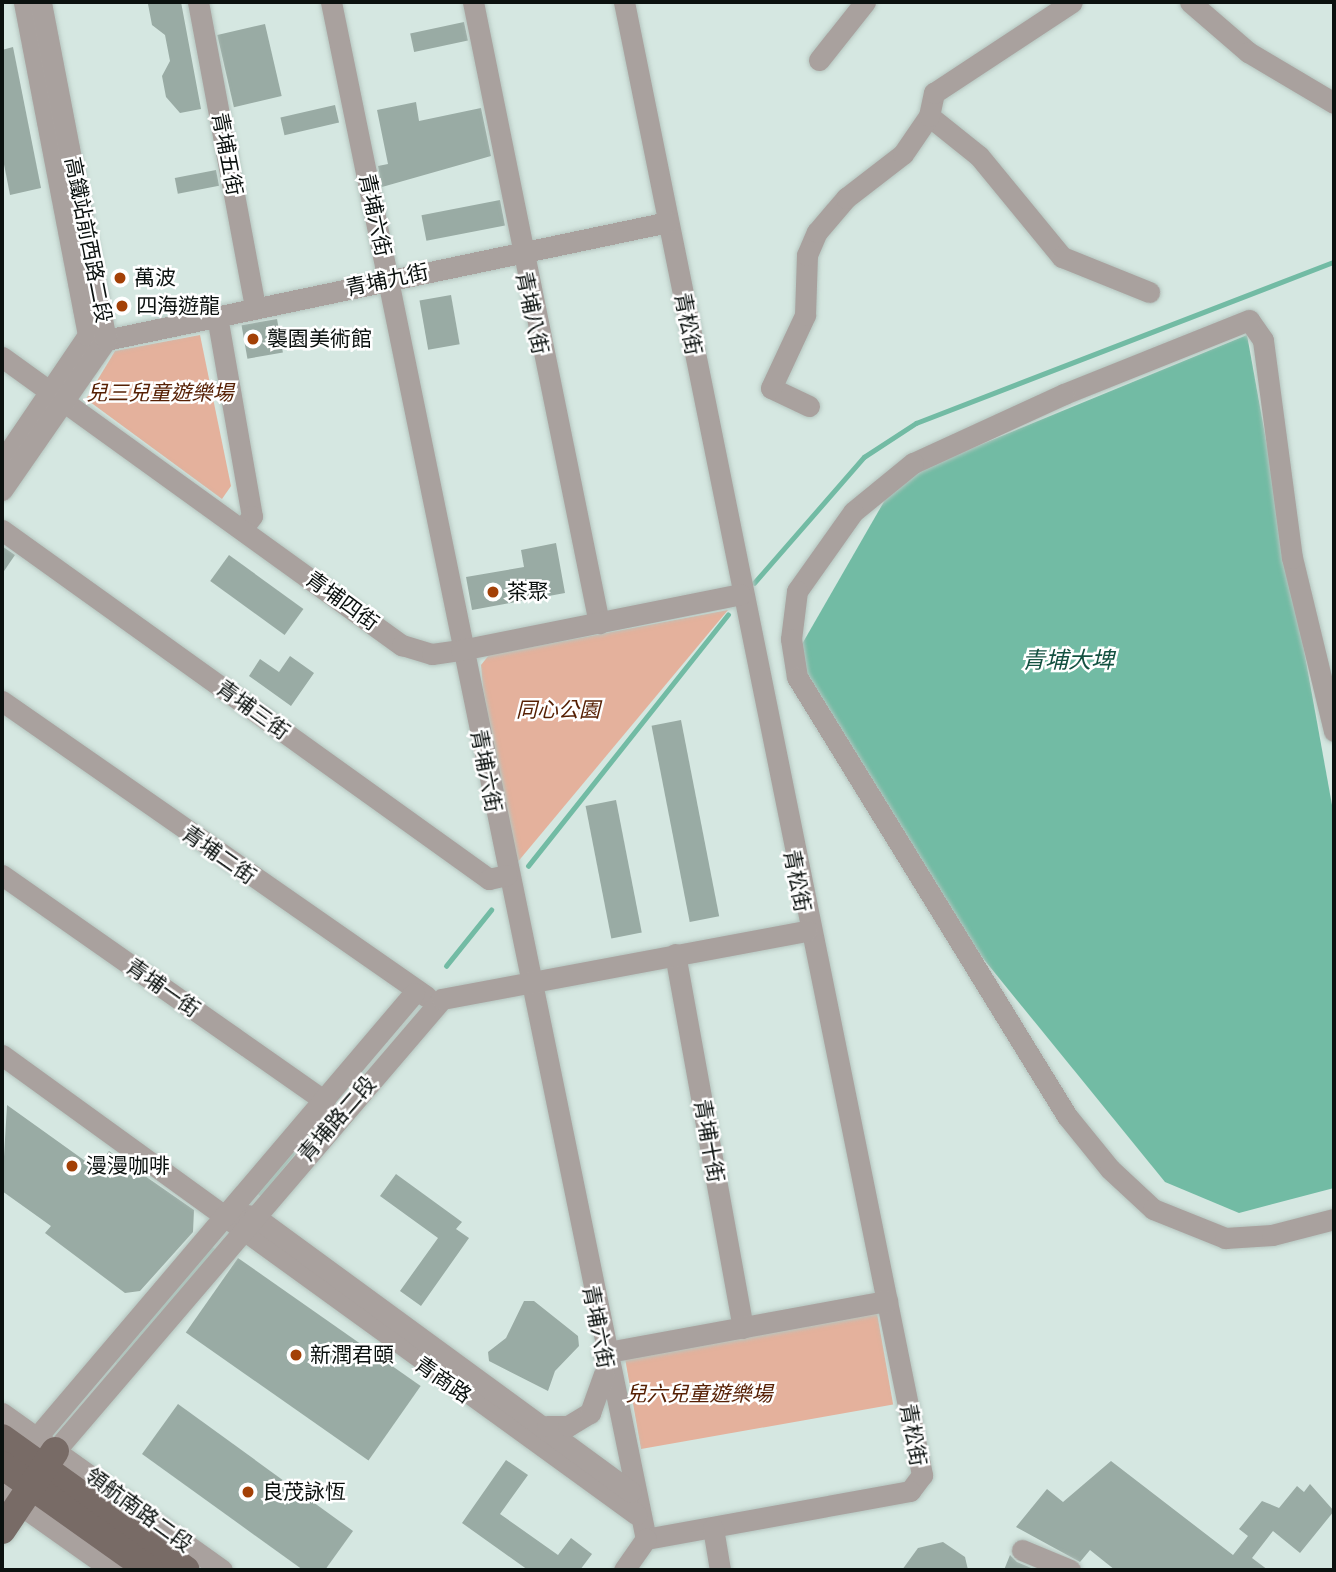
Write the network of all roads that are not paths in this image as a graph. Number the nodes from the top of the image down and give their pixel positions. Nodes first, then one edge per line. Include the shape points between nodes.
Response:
1 (24, 2) edge
2 (41, 2) edge
3 (198, 2) edge
4 (331, 2) edge
5 (473, 2) edge
6 (624, 2) edge
7 (865, 2) edge
8 (1072, 2) edge
9 (1191, 2) edge
10 (819, 60) dead end
11 (1334, 103) edge
12 (929, 116) junction
13 (668, 222) junction
14 (519, 251) junction
15 (389, 280) junction
16 (1149, 292) dead end
17 (255, 307) junction
18 (217, 316) junction
19 (106, 340) junction
20 (2, 357) edge
21 (58, 397) junction
22 (809, 406) dead end
23 (2, 462) edge
24 (2, 490) edge
25 (243, 528) junction
26 (2, 530) edge
27 (740, 594) junction
28 (599, 623) junction
29 (461, 650) junction
30 (2, 701) edge
31 (1334, 731) edge
32 (2, 875) edge
33 (507, 875) junction
34 (807, 931) junction
35 (675, 954) junction
36 (531, 983) junction
37 (414, 993) junction
38 (442, 999) junction
39 (2, 1055) edge
40 (325, 1101) junction
41 (225, 1212) junction
42 (254, 1216) junction
43 (1334, 1219) edge
44 (240, 1233) junction
45 (887, 1301) junction
46 (743, 1328) junction
47 (605, 1359) junction
48 (2, 1413) edge
49 (547, 1426) junction
50 (20, 1468) edge
51 (631, 1492) junction
52 (636, 1514) junction
53 (713, 1528) junction
54 (2, 1530) edge
55 (646, 1539) junction
56 (1022, 1550) dead end
57 (112, 1570) edge
58 (150, 1570) edge
59 (186, 1570) edge
60 (222, 1570) edge
61 (624, 1570) edge
62 (720, 1570) edge
63 (1070, 1570) edge

1 - 21 street, 高鐵站前西路二段 via 88,326 88,335
2 - 19 street, 高鐵站前西路二段
3 - 17 street, 青埔五街
4 - 15 street, 青埔六街
5 - 14 street, 青埔八街
6 - 13 street, 青松街
7 - 10 street
8 - 12 street via 934,93
9 - 11 street via 1248,52
12 - 16 street via 979,156 1062,257
12 - 22 street via 903,154 846,198 807,255 805,315 771,388
13 - 14 street, 青埔九街
13 - 27 street, 青松街
14 - 15 street, 青埔九街
14 - 28 street, 青埔八街
15 - 17 street, 青埔九街
15 - 29 street, 青埔六街
17 - 18 street, 青埔九街
18 - 19 street, 青埔九街
18 - 25 street via 252,516
19 - 21 street, 高鐵站前西路二段
20 - 21 street, 青埔四街
21 - 23 street, 高鐵站前西路二段
21 - 24 street, 高鐵站前西路二段
21 - 25 street, 青埔四街
25 - 29 street, 青埔四街 via 402,645 432,654
26 - 33 street, 青埔三街 via 489,878
27 - 28 street, 青埔四街
27 - 34 street, 青松街
28 - 29 street, 青埔四街
29 - 33 street, 青埔六街
30 - 37 street, 青埔二街
31 - 43 street via 1292,558 1263,340 1250,320 1064,394 914,463 853,512 797,592 791,639 797,677 1067,1116 1110,1169 1153,1209 1225,1238 1272,1235
32 - 40 street, 青埔一街
33 - 36 street, 青埔六街
34 - 35 street
34 - 45 street, 青松街
35 - 36 street
35 - 46 street, 青埔十街
36 - 38 street
36 - 47 street, 青埔六街
37 - 38 street, 青埔二街
37 - 40 street, 青埔路二段
38 - 42 street, 青埔路二段
39 - 41 street, 青商路
40 - 41 street, 青埔路二段
41 - 42 street, 青商路
41 - 44 street, 青商路
41 - 50 street, 青埔路二段
42 - 44 street, 青埔路二段
42 - 49 street, 青商路
44 - 50 street, 青埔路二段
44 - 52 street, 青商路
45 - 46 street
45 - 53 street, 青松街 via 922,1475 910,1491
46 - 47 street
47 - 49 street via 590,1413 568,1426
47 - 51 street, 青埔六街
48 - 50 street
49 - 51 street, 青商路
50 - 54 main road, 青埔路二段
50 - 57 street
50 - 58 main road, 領航南路二段
50 - 59 main road, 領航南路二段
50 - 60 street, 領航南路二段
51 - 52 street, 青埔六街
52 - 55 street, 青埔六街
53 - 55 street, 青松街
53 - 62 street
55 - 61 street
56 - 63 street

